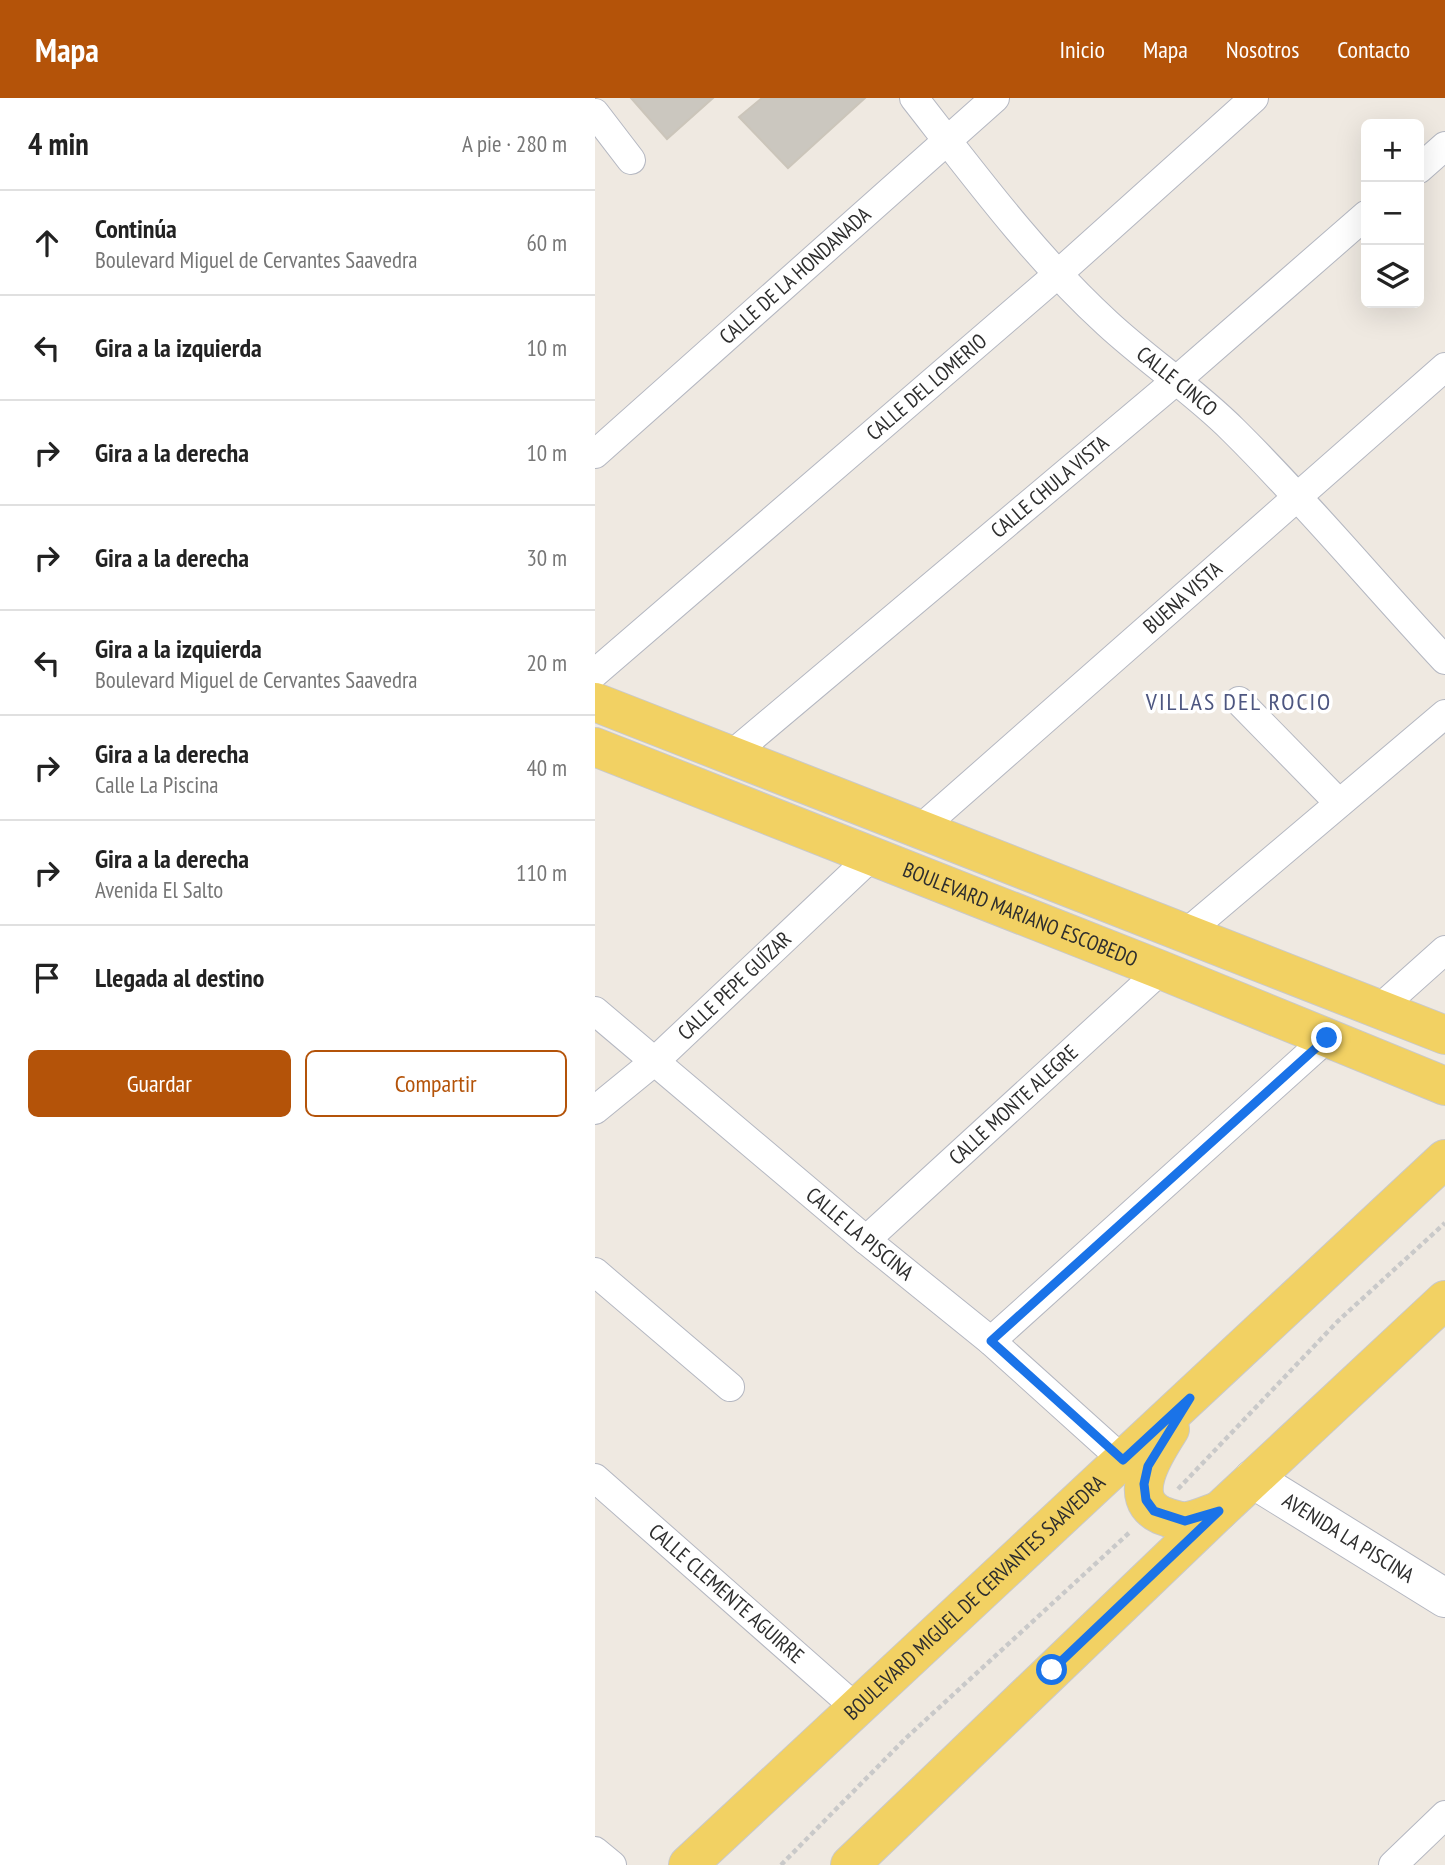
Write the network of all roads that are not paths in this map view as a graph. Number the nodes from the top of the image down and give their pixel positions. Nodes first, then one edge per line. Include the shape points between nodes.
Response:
1 (914, 98) edge
2 (995, 98) edge
3 (1254, 98) edge
4 (595, 113) edge
5 (948, 141) junction
6 (1445, 146) edge
7 (631, 160) dead end
8 (1424, 165) edge
9 (1361, 219) edge
10 (1058, 274) junction
11 (1445, 367) edge
12 (1178, 379) junction
13 (595, 454) edge
14 (1300, 497) junction
15 (1445, 660) edge
16 (595, 673) edge
17 (1239, 701) dead end
18 (595, 702) edge
19 (1445, 713) edge
20 (595, 747) edge
21 (730, 756) junction
22 (1339, 803) junction
23 (920, 829) junction
24 (871, 857) junction
25 (1185, 934) junction
26 (1445, 950) edge
27 (1161, 970) junction
28 (1379, 1009) junction
29 (595, 1010) edge
30 (1445, 1035) edge
31 (1327, 1038) junction
32 (655, 1061) junction
33 (1445, 1086) edge
34 (595, 1110) edge
35 (1445, 1159) edge
36 (866, 1240) junction
37 (595, 1272) edge
38 (1445, 1300) edge
39 (991, 1341) junction
40 (730, 1387) dead end
41 (1190, 1398) junction
42 (1123, 1460) junction
43 (595, 1478) edge
44 (1253, 1479) junction
45 (1219, 1511) junction
46 (1445, 1598) edge
47 (856, 1708) junction
48 (1445, 1815) edge
49 (595, 1851) edge
50 (612, 1865) edge
51 (688, 1865) edge
52 (850, 1865) edge
53 (1393, 1865) edge

1 - 5 street, CALLE CINCO
2 - 5 street, CALLE DE LA HONDANADA
3 - 10 street, CALLE DEL LOMERIO
4 - 7 street
5 - 10 street, CALLE CINCO
5 - 13 street, CALLE DE LA HONDANADA
6 - 8 street
9 - 12 street, CALLE CHULA VISTA
10 - 12 street, CALLE CINCO via 1108,324
10 - 16 street, CALLE DEL LOMERIO
11 - 14 street, BUENA VISTA
12 - 14 street, CALLE CINCO
12 - 21 street, CALLE CHULA VISTA
14 - 15 street, CALLE CINCO
14 - 23 street, BUENA VISTA
17 - 22 street
18 - 21 main road, BOULEVARD MARIANO ESCOBEDO
19 - 22 street
20 - 24 main road, BOULEVARD MARIANO ESCOBEDO
21 - 23 main road, BOULEVARD MARIANO ESCOBEDO
22 - 25 street
23 - 25 main road, BOULEVARD MARIANO ESCOBEDO
24 - 27 main road, BOULEVARD MARIANO ESCOBEDO
24 - 32 street, CALLE PEPE GUÍZAR
25 - 28 main road, BOULEVARD MARIANO ESCOBEDO
26 - 28 street
27 - 31 main road, BOULEVARD MARIANO ESCOBEDO
27 - 36 street, CALLE MONTE ALEGRE
28 - 30 main road, BOULEVARD MARIANO ESCOBEDO
29 - 32 street, CALLE LA PISCINA
31 - 33 main road, BOULEVARD MARIANO ESCOBEDO
31 - 39 street
32 - 34 street, CALLE PEPE GUÍZAR
32 - 36 street, CALLE LA PISCINA
35 - 41 main road, BOULEVARD MIGUEL DE CERVANTES SAAVEDRA
36 - 39 street, CALLE LA PISCINA
37 - 40 street
38 - 44 main road
39 - 42 street, CALLE LA PISCINA
41 - 42 main road, BOULEVARD MIGUEL DE CERVANTES SAAVEDRA
41 - 45 main road via 1148,1466 1146,1500 1154,1511 1185,1521
42 - 47 main road, BOULEVARD MIGUEL DE CERVANTES SAAVEDRA
43 - 47 street, CALLE CLEMENTE AGUIRRE
44 - 45 main road
44 - 46 street, AVENIDA LA PISCINA
45 - 52 main road
47 - 51 main road, BOULEVARD MIGUEL DE CERVANTES SAAVEDRA
48 - 53 street
49 - 50 street

